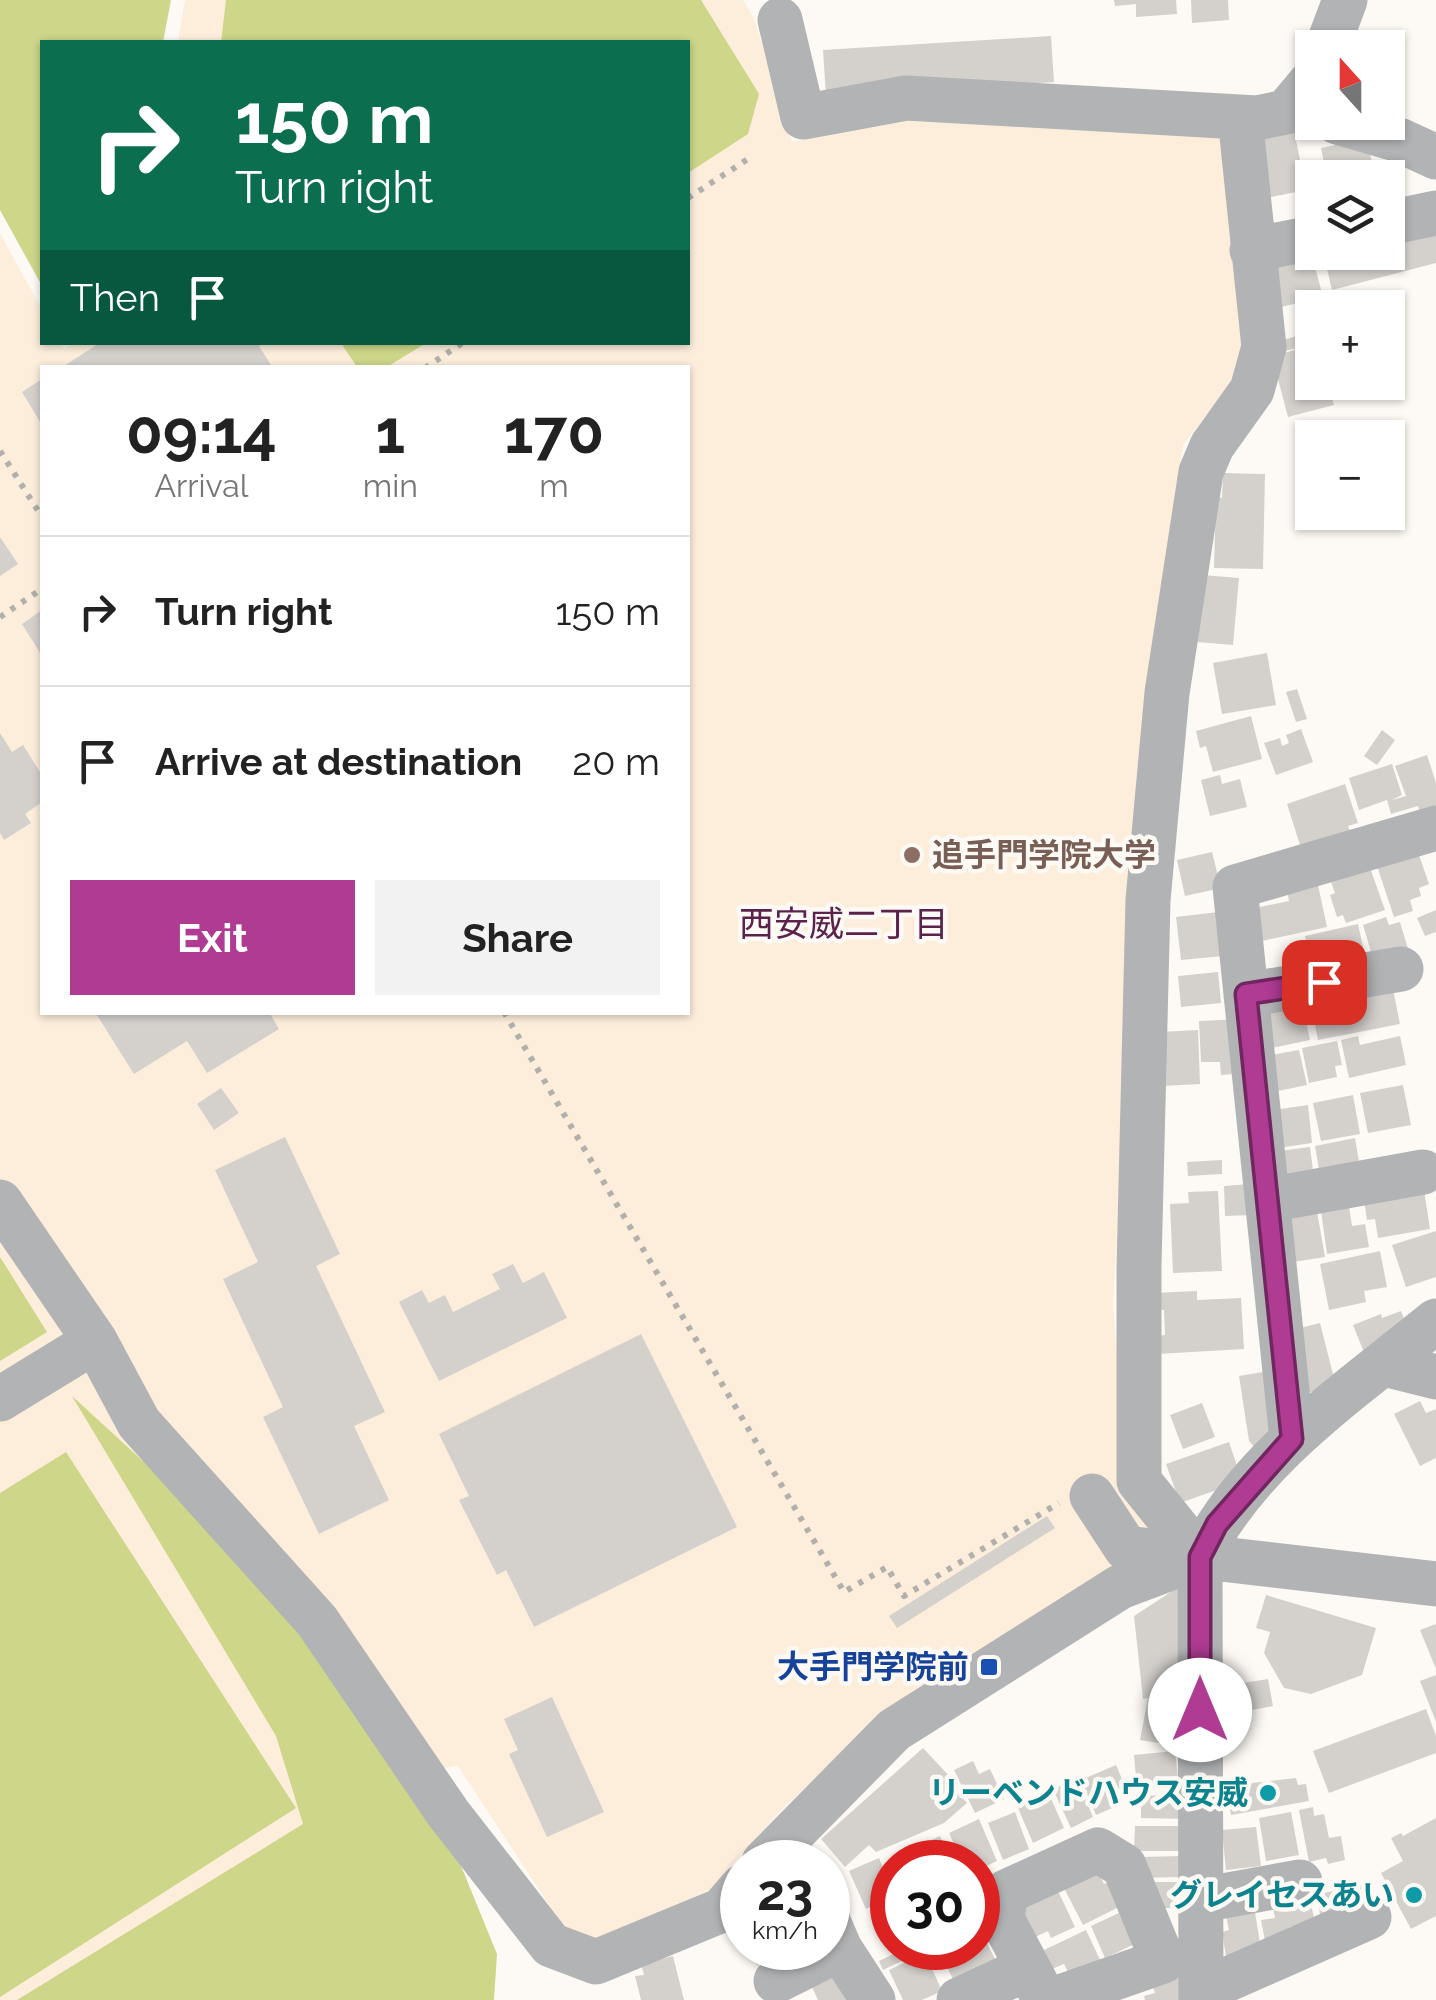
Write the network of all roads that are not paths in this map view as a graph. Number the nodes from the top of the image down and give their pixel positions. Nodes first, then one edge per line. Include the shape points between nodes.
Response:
1 (1346, 0) edge
2 (780, 20) dead end
3 (1335, 30) edge
4 (1295, 105) edge
5 (1240, 117) junction
6 (1399, 140) edge
7 (1436, 157) edge
8 (1436, 213) edge
9 (1405, 219) edge
10 (1295, 241) edge
11 (1252, 250) junction
12 (1436, 828) edge
13 (1401, 969) dead end
14 (1246, 994) junction
15 (1423, 1172) dead end
16 (1268, 1200) junction
17 (0, 1202) edge
18 (1436, 1321) edge
19 (95, 1342) junction
20 (1384, 1364) junction
21 (1436, 1377) edge
22 (0, 1399) edge
23 (1292, 1439) junction
24 (1079, 1498) road end
25 (1200, 1557) junction
26 (1436, 1584) edge
27 (797, 1840) edge
28 (1300, 1882) dead end
29 (1201, 1900) junction
30 (720, 1911) edge
31 (1368, 1916) dead end
32 (850, 1962) edge
33 (790, 1970) edge
34 (1185, 1978) edge
35 (776, 1981) dead end
36 (1041, 1990) edge
37 (874, 2000) edge
38 (959, 2000) edge

1 - 3 street
2 - 5 street via 803,117 906,98
4 - 5 street via 1270,116
5 - 11 street
6 - 7 street
8 - 9 street
10 - 11 street
11 - 25 street via 1264,348 1252,390 1201,472 1168,693 1148,900 1140,1482
12 - 14 street via 1234,887
13 - 14 street
14 - 16 street
15 - 16 street
16 - 23 street
17 - 19 street
18 - 20 street
19 - 22 street
19 - 30 street via 139,1422 317,1621 448,1813 550,1945 596,1962
20 - 21 street
20 - 23 street
23 - 25 street via 1217,1524
24 - 25 street via 1126,1548
25 - 26 street
25 - 27 street via 1120,1587 894,1730
25 - 29 street
28 - 29 street
29 - 34 street
31 - 34 street
32 - 37 street
33 - 35 street
34 - 36 street
34 - 36 street via 1124,1866 1098,1850 1006,1892 1002,1919
36 - 38 street

